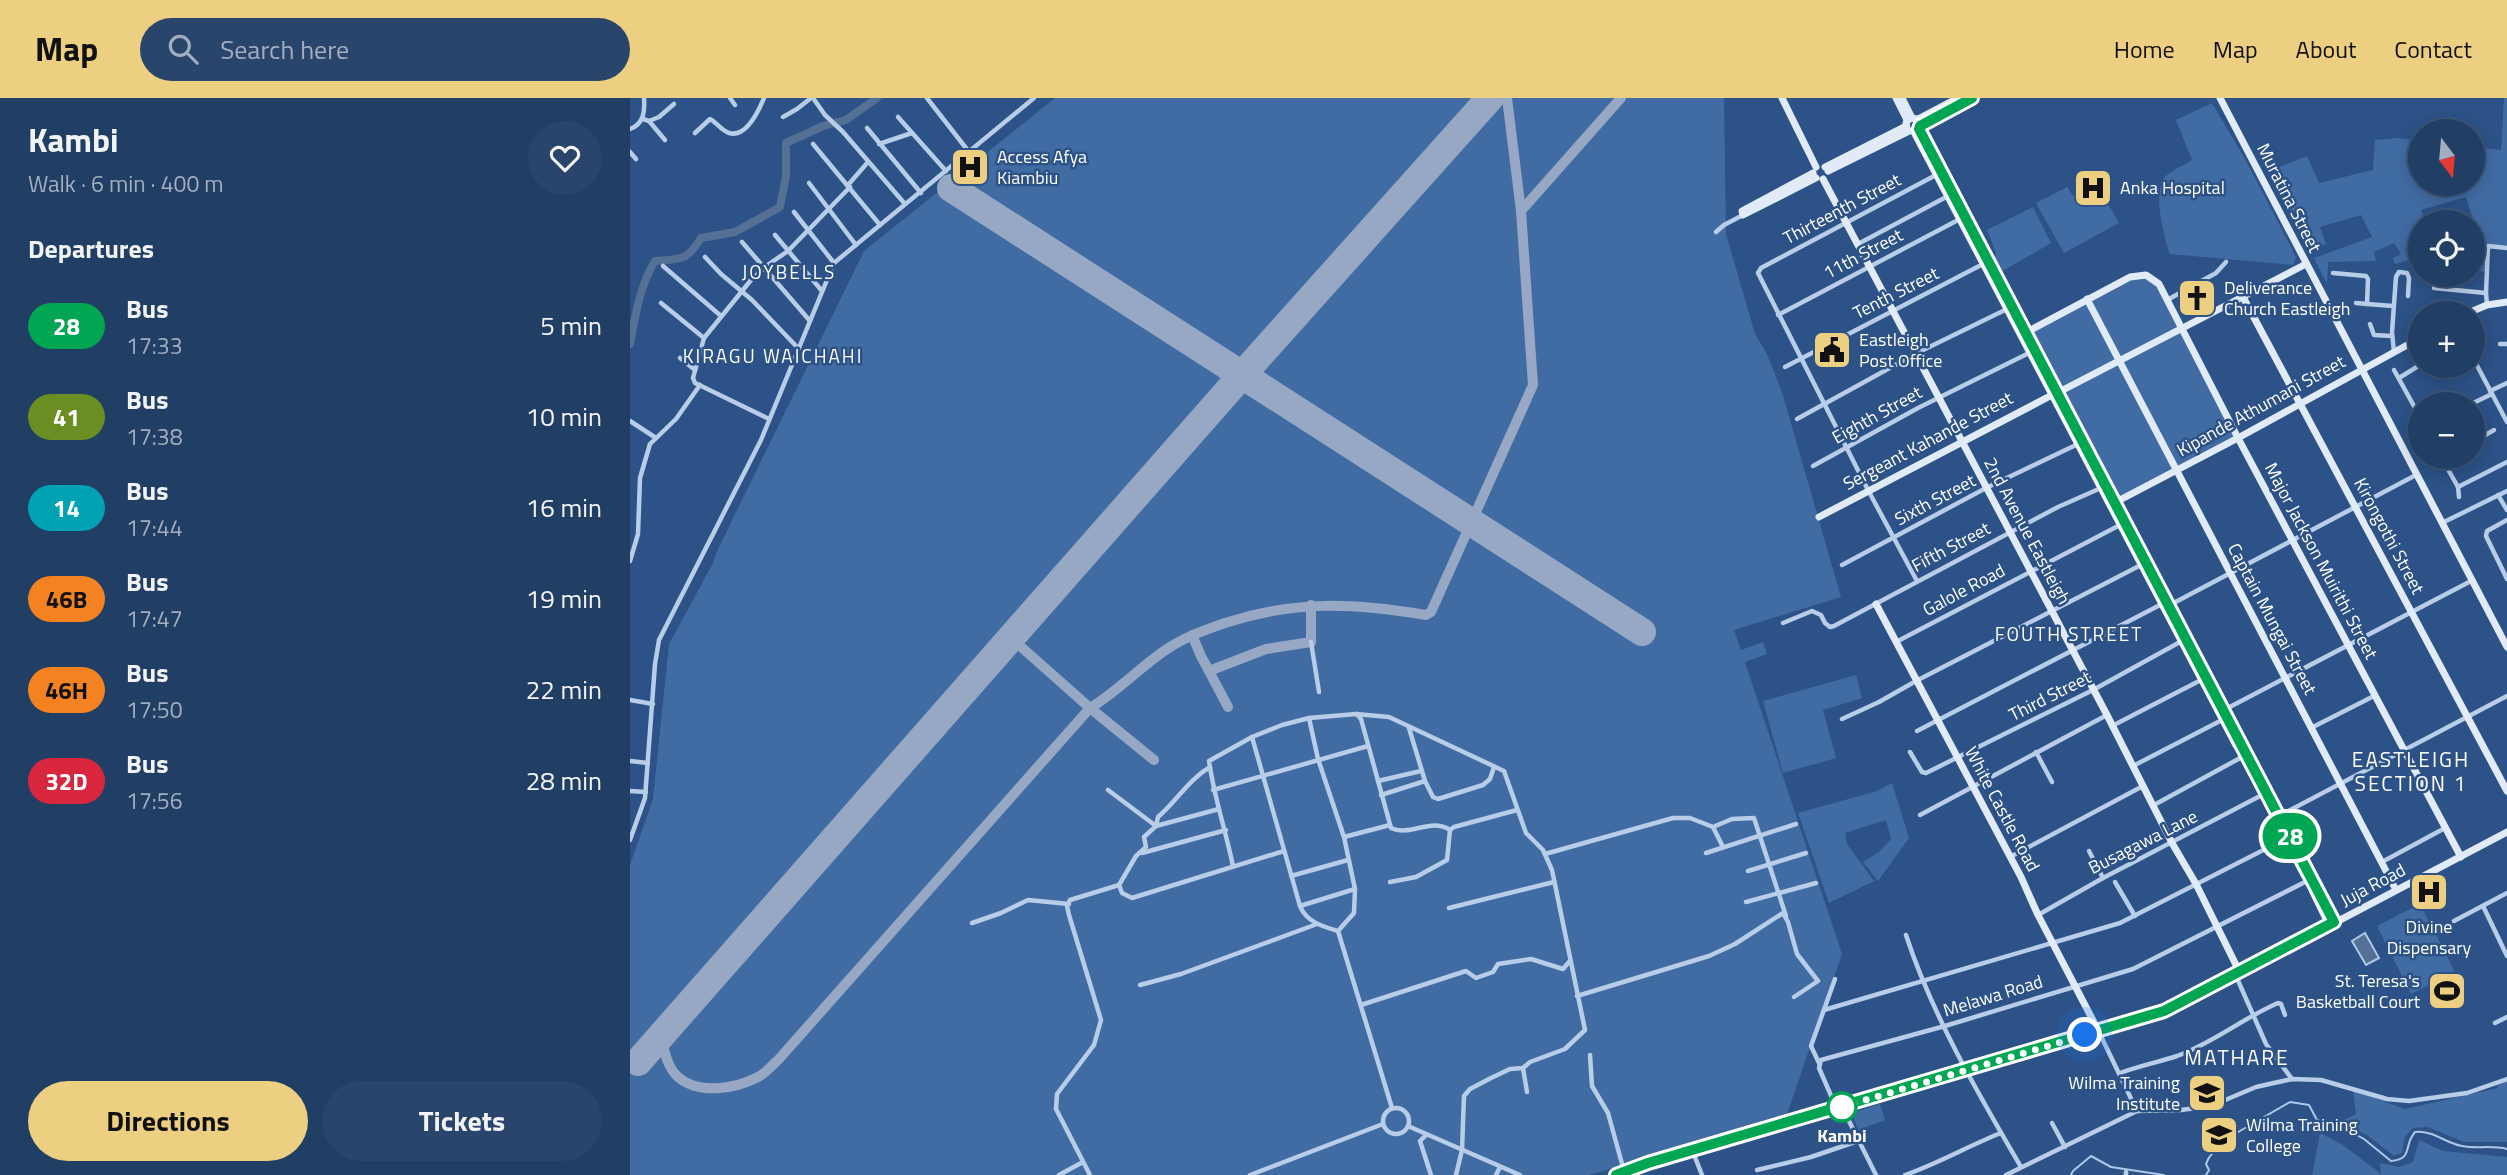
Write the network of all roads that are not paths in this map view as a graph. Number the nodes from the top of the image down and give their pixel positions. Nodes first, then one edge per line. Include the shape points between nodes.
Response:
1 (644, 98) edge
2 (730, 98) edge
3 (764, 98) edge
4 (812, 98) edge
5 (927, 98) edge
6 (1034, 98) edge
7 (1782, 98) edge
8 (1896, 98) edge
9 (1902, 98) edge
10 (1958, 98) edge
11 (1972, 98) edge
12 (2220, 98) edge
13 (674, 104) dead end
14 (735, 105) dead end
15 (783, 117) dead end
16 (898, 117) dead end
17 (643, 119) junction
18 (649, 121) junction
19 (1913, 125) junction
20 (867, 128) dead end
21 (630, 129) edge
22 (695, 133) dead end
23 (912, 133) junction
24 (664, 141) dead end
25 (813, 144) dead end
26 (879, 144) junction
27 (630, 152) edge
28 (969, 152) junction
29 (636, 159) dead end
30 (868, 163) junction
31 (1827, 169) junction
32 (946, 171) junction
33 (1817, 174) junction
34 (1937, 175) junction
35 (809, 183) dead end
36 (849, 186) junction
37 (921, 193) junction
38 (1948, 196) junction
39 (905, 204) junction
40 (829, 208) junction
41 (794, 212) dead end
42 (1743, 215) joint
43 (1960, 219) junction
44 (1846, 223) junction
45 (880, 225) junction
46 (808, 230) junction
47 (1716, 232) dead end
48 (775, 236) dead end
49 (742, 242) dead end
50 (856, 244) junction
51 (1857, 244) junction
52 (2507, 248) edge
53 (788, 251) junction
54 (705, 257) dead end
55 (2226, 262) dead end
56 (834, 263) junction
57 (1983, 264) junction
58 (2306, 264) junction
59 (663, 266) dead end
60 (1869, 266) junction
61 (766, 267) junction
62 (2333, 272) dead end
63 (2434, 288) dead end
64 (742, 292) junction
65 (822, 292) junction
66 (2486, 293) junction
67 (2408, 296) dead end
68 (2243, 297) junction
69 (2087, 299) junction
70 (2168, 299) junction
71 (2507, 302) edge
72 (661, 303) dead end
73 (2356, 303) dead end
74 (2367, 304) junction
75 (2487, 305) joint
76 (2393, 306) junction
77 (2008, 309) junction
78 (1892, 311) junction
79 (1778, 315) junction
80 (721, 316) junction
81 (810, 322) junction
82 (2370, 324) dead end
83 (2183, 328) junction
84 (2026, 332) junction
85 (2392, 336) junction
86 (704, 338) junction
87 (2408, 344) edge
88 (2500, 344) dead end
89 (2507, 344) edge
90 (798, 348) junction
91 (2031, 352) junction
92 (2394, 352) junction
93 (1917, 353) junction
94 (680, 358) dead end
95 (1801, 358) junction
96 (2120, 362) junction
97 (1785, 367) dead end
98 (695, 370) junction
99 (2361, 370) junction
100 (2393, 370) dead end
101 (2408, 372) edge
102 (2399, 378) junction
103 (2484, 378) edge
104 (2507, 383) edge
105 (700, 385) junction
106 (2491, 392) junction
107 (2055, 394) junction
108 (2408, 395) edge
109 (2485, 396) edge
110 (1940, 397) junction
111 (2301, 403) junction
112 (1824, 404) junction
113 (769, 419) junction
114 (1797, 419) dead end
115 (630, 421) edge
116 (2507, 422) edge
117 (2494, 430) dead end
118 (2485, 435) edge
119 (656, 438) junction
120 (2238, 439) junction
121 (1963, 441) junction
122 (2079, 443) junction
123 (1847, 448) junction
124 (2507, 462) edge
125 (1813, 466) dead end
126 (2449, 469) edge
127 (2176, 470) junction
128 (2417, 475) junction
129 (2458, 487) junction
130 (1986, 488) junction
131 (2102, 488) junction
132 (1868, 490) junction
133 (2507, 491) edge
134 (2498, 495) junction
135 (2459, 497) dead end
136 (2116, 502) junction
137 (2355, 506) junction
138 (2507, 510) edge
139 (1819, 517) dead end
140 (2507, 520) edge
141 (2442, 523) junction
142 (2120, 525) junction
143 (2010, 532) junction
144 (1894, 537) junction
145 (2293, 540) junction
146 (630, 561) edge
147 (1842, 565) dead end
148 (2141, 565) junction
149 (2031, 570) junction
150 (2231, 573) junction
151 (2507, 579) edge
152 (2473, 580) junction
153 (1917, 581) junction
154 (1876, 604) junction
155 (2164, 605) junction
156 (2052, 610) junction
157 (2412, 613) junction
158 (1783, 623) dead end
159 (1311, 642) dead end
160 (1896, 642) junction
161 (2180, 642) junction
162 (2348, 646) junction
163 (2507, 647) edge
164 (2072, 650) junction
165 (2285, 678) junction
166 (2202, 680) junction
167 (1916, 681) junction
168 (2093, 690) junction
169 (1319, 692) dead end
170 (2375, 695) junction
171 (2507, 696) edge
172 (630, 700) edge
173 (653, 704) junction
174 (2223, 710) junction
175 (1356, 714) junction
176 (2107, 715) junction
177 (2468, 716) junction
178 (1309, 718) junction
179 (1842, 719) dead end
180 (1937, 720) junction
181 (2222, 720) junction
182 (2112, 726) junction
183 (1409, 728) junction
184 (2311, 728) junction
185 (1917, 731) dead end
186 (1252, 737) junction
187 (1368, 746) junction
188 (2405, 751) junction
189 (1910, 752) dead end
190 (2036, 752) junction
191 (2242, 757) junction
192 (1318, 759) junction
193 (1957, 759) junction
194 (630, 761) edge
195 (648, 763) junction
196 (2133, 766) junction
197 (1210, 767) junction
198 (1494, 767) junction
199 (1421, 771) junction
200 (1504, 771) junction
201 (1262, 776) junction
202 (1490, 779) junction
203 (1378, 781) junction
204 (1424, 781) junction
205 (2052, 782) dead end
206 (2341, 784) junction
207 (2143, 786) junction
208 (1971, 787) junction
209 (1108, 790) dead end
210 (1213, 790) junction
211 (630, 791) edge
212 (2507, 791) edge
213 (646, 792) junction
214 (1381, 794) junction
215 (2262, 795) junction
216 (2153, 806) junction
217 (1219, 808) junction
218 (1517, 810) junction
219 (1920, 815) dead end
220 (2277, 817) junction
221 (1796, 824) dead end
222 (1390, 825) junction
223 (1156, 826) junction
224 (1713, 827) junction
225 (2446, 827) junction
226 (1226, 830) junction
227 (1450, 830) junction
228 (2507, 832) edge
229 (1761, 835) junction
230 (1344, 838) junction
231 (2285, 839) junction
232 (630, 840) edge
233 (2172, 843) junction
234 (1723, 847) junction
235 (1284, 851) junction
236 (2089, 851) dead end
237 (1706, 853) dead end
238 (1806, 853) dead end
239 (1545, 854) junction
240 (1136, 856) junction
241 (2461, 857) junction
242 (2010, 858) junction
243 (1348, 860) junction
244 (2382, 862) junction
245 (1771, 864) junction
246 (1233, 866) junction
247 (1748, 871) dead end
248 (1292, 876) junction
249 (2103, 878) junction
250 (2310, 880) junction
251 (1390, 882) dead end
252 (1554, 882) junction
253 (2115, 882) dead end
254 (1816, 883) dead end
255 (2196, 884) junction
256 (1119, 885) junction
257 (1355, 889) junction
258 (2396, 890) junction
259 (1780, 891) junction
260 (2507, 893) edge
261 (1746, 902) dead end
262 (1069, 904) junction
263 (1300, 906) junction
264 (2483, 906) junction
265 (1450, 908) dead end
266 (2326, 911) junction
267 (2038, 915) junction
268 (2134, 916) junction
269 (2346, 917) junction
270 (2454, 921) dead end
271 (1788, 922) junction
272 (972, 923) dead end
273 (2332, 923) junction
274 (1318, 924) junction
275 (2218, 927) junction
276 (1338, 931) junction
277 (2313, 933) junction
278 (1906, 935) dead end
279 (2053, 943) junction
280 (2507, 956) edge
281 (1570, 961) junction
282 (2238, 974) junction
283 (1835, 979) dead end
284 (1924, 981) junction
285 (1140, 985) dead end
286 (2075, 986) junction
287 (1577, 996) junction
288 (1794, 997) dead end
289 (1361, 1005) junction
290 (1824, 1010) junction
291 (2252, 1015) junction
292 (2285, 1015) dead end
293 (2507, 1017) edge
294 (2495, 1023) dead end
295 (1945, 1026) junction
296 (2098, 1031) junction
297 (1590, 1055) dead end
298 (1819, 1063) junction
299 (1524, 1068) junction
300 (1967, 1070) junction
301 (2120, 1073) junction
302 (2292, 1079) junction
303 (2507, 1079) edge
304 (1527, 1092) dead end
305 (1839, 1107) junction
306 (1392, 1108) junction
307 (2137, 1111) junction
308 (2052, 1123) dead end
309 (1383, 1124) junction
310 (1408, 1126) junction
311 (2001, 1133) junction
312 (1426, 1135) junction
313 (1858, 1141) junction
314 (2065, 1147) junction
315 (1462, 1150) junction
316 (1693, 1152) junction
317 (1083, 1162) junction
318 (1500, 1167) junction
319 (2021, 1168) junction
320 (1757, 1170) dead end
321 (1620, 1173) edge
322 (1059, 1175) edge
323 (1090, 1175) edge
324 (1251, 1175) edge
325 (1431, 1175) edge
326 (1456, 1175) edge
327 (1496, 1175) edge
328 (1520, 1175) edge
329 (1702, 1175) edge
330 (1876, 1175) edge
331 (1905, 1175) edge
332 (2006, 1175) edge

1 - 17 street
2 - 14 street
3 - 22 street via 743,130 729,134 710,119
4 - 15 street
4 - 30 street
5 - 28 street
6 - 28 street
7 - 33 street, 2nd Avenue Eastleigh
8 - 19 street
9 - 19 street
10 - 19 street
11 - 19 street
12 - 58 street, Muratina Street
13 - 18 street
16 - 23 street
17 - 18 street
17 - 21 street
18 - 24 street
19 - 31 street
19 - 34 street
19 - 84 street
20 - 26 street
23 - 26 street
23 - 32 street
25 - 36 street
26 - 37 street
27 - 29 street
28 - 32 street
30 - 36 street
30 - 39 street
31 - 33 street
31 - 33 street
32 - 37 street
33 - 42 street via 1742,211
33 - 44 street, 2nd Avenue Eastleigh
34 - 38 street
34 - 44 street, Thirteenth Street
35 - 40 street
36 - 40 street
36 - 45 street
37 - 39 street
38 - 43 street
38 - 51 street
39 - 45 street
40 - 46 street
40 - 50 street
41 - 46 street
42 - 47 street
43 - 57 street
43 - 60 street, 11th Street
44 - 51 street, 2nd Avenue Eastleigh
44 - 79 street, Thirteenth Street via 1761,268 1759,278
45 - 50 street
46 - 53 street
46 - 56 street
48 - 53 street
49 - 61 street
50 - 56 street
51 - 60 street, 2nd Avenue Eastleigh
52 - 66 street via 2488,246
53 - 61 street
53 - 65 street
54 - 64 street
55 - 70 street
56 - 65 street
57 - 77 street
57 - 78 street, Tenth Street
58 - 68 street, Sergeant Kahande Street
58 - 99 street, Muratina Street
59 - 80 street
60 - 78 street, 2nd Avenue Eastleigh
60 - 79 street, 11th Street
61 - 64 street
61 - 81 street
62 - 74 street via 2367,277
63 - 66 street
64 - 80 street
64 - 90 street
65 - 81 street
66 - 75 street
67 - 76 street via 2409,278 2399,272
68 - 83 street, Sergeant Kahande Street
68 - 111 street, Kirongothi Street
69 - 70 street, Major Jackson Muirithi Street via 2138,275 2155,279
69 - 84 street
69 - 96 street, Captain Mungai Street
70 - 83 street, Major Jackson Muirithi Street
71 - 75 street
72 - 86 street
73 - 74 street
74 - 76 street
76 - 85 street
77 - 91 street
77 - 93 street
78 - 93 street, 2nd Avenue Eastleigh
78 - 95 street, Tenth Street
79 - 95 street
80 - 86 street
81 - 90 street
82 - 85 street via 2374,335
83 - 96 street, Sergeant Kahande Street
83 - 120 street, Major Jackson Muirithi Street
84 - 107 street
85 - 92 street
86 - 98 street
87 - 92 street, Kipande Athumani Street
88 - 89 street
90 - 113 street
91 - 107 street
91 - 110 street, Eighth Street
92 - 99 street, Kipande Athumani Street
93 - 110 street, 2nd Avenue Eastleigh
93 - 112 street
94 - 98 street
95 - 97 street, Tenth Street
95 - 112 street
96 - 107 street, Sergeant Kahande Street
96 - 127 street, Captain Mungai Street
98 - 105 street via 694,380
99 - 111 street, Kipande Athumani Street
99 - 128 street, Muratina Street
100 - 102 street
101 - 102 street
102 - 108 street
103 - 106 street
104 - 106 street
105 - 113 street
105 - 119 street
106 - 109 street
106 - 116 street
107 - 121 street, Sergeant Kahande Street
107 - 122 street
107 - 136 street
110 - 121 street, 2nd Avenue Eastleigh
110 - 123 street, Eighth Street
111 - 120 street, Kipande Athumani Street
111 - 137 street, Kirongothi Street
112 - 114 street
112 - 123 street
113 - 173 street via 659,640
115 - 119 street
117 - 118 street
119 - 146 street via 640,478 638,534
120 - 127 street, Kipande Athumani Street
120 - 145 street, Major Jackson Muirithi Street
121 - 130 street, 2nd Avenue Eastleigh
121 - 132 street, Sergeant Kahande Street
122 - 130 street, Sixth Street
122 - 131 street
123 - 125 street, Eighth Street
123 - 132 street
124 - 129 street
126 - 129 street
127 - 136 street, Kipande Athumani Street
127 - 150 street, Captain Mungai Street
128 - 137 street
128 - 141 street, Muratina Street
129 - 135 street
130 - 143 street, 2nd Avenue Eastleigh
130 - 144 street, Sixth Street
131 - 142 street
131 - 143 street, Fifth Street
132 - 139 street, Sergeant Kahande Street
132 - 144 street
133 - 134 street
134 - 138 street
134 - 141 street
136 - 155 street
137 - 145 street
137 - 157 street, Kirongothi Street
140 - 151 street via 2486,536
141 - 152 street, Muratina Street
142 - 148 street
142 - 149 street, Galole Road
143 - 149 street, 2nd Avenue Eastleigh
143 - 153 street, Fifth Street
144 - 147 street, Sixth Street
144 - 153 street
145 - 150 street
145 - 162 street, Major Jackson Muirithi Street
148 - 155 street
148 - 156 street
149 - 156 street, 2nd Avenue Eastleigh
149 - 160 street, Galole Road
150 - 155 street
150 - 165 street, Captain Mungai Street
152 - 157 street
152 - 163 street, Muratina Street
153 - 154 street, Fifth Street
154 - 158 street, Fifth Street via 1829,627 1812,611
154 - 160 street, White Castle Road
155 - 161 street
155 - 164 street
155 - 174 street
156 - 164 street, 2nd Avenue Eastleigh
156 - 167 street
157 - 162 street
157 - 177 street, Kirongothi Street
159 - 169 street
160 - 167 street, White Castle Road
161 - 166 street
161 - 168 street, Third Street
162 - 165 street
162 - 170 street, Major Jackson Muirithi Street
164 - 168 street, 2nd Avenue Eastleigh
164 - 180 street
165 - 174 street
165 - 184 street, Captain Mungai Street
166 - 181 street
166 - 182 street
167 - 179 street
167 - 180 street, White Castle Road
168 - 176 street, 2nd Avenue Eastleigh
168 - 193 street, Third Street
170 - 184 street
170 - 188 street, Major Jackson Muirithi Street
171 - 177 street
172 - 173 street
173 - 195 street
174 - 220 street
175 - 178 street
175 - 183 street via 1389,717
175 - 187 street
176 - 182 street, 2nd Avenue Eastleigh
176 - 190 street
177 - 188 street
177 - 212 street, Kirongothi Street
178 - 186 street
178 - 192 street
180 - 185 street
180 - 193 street, White Castle Road
181 - 191 street
181 - 196 street
182 - 196 street, 2nd Avenue Eastleigh
183 - 198 street
183 - 199 street
184 - 206 street, Captain Mungai Street
186 - 197 street via 1209,761
186 - 201 street
187 - 192 street
187 - 203 street
188 - 206 street
188 - 225 street, Major Jackson Muirithi Street
189 - 193 street, Third Street via 1926,773
190 - 205 street
190 - 208 street
191 - 215 street
191 - 216 street
192 - 201 street
192 - 230 street
193 - 208 street, White Castle Road
194 - 195 street
195 - 213 street
196 - 207 street, 2nd Avenue Eastleigh
197 - 210 street
197 - 223 street via 1188,782 1158,817
198 - 200 street
198 - 202 street
199 - 203 street
199 - 204 street
200 - 202 street
200 - 218 street
201 - 210 street
201 - 235 street
202 - 204 street via 1479,787 1438,799
203 - 214 street
204 - 214 street
206 - 220 street
206 - 244 street, Captain Mungai Street
207 - 216 street, 2nd Avenue Eastleigh
207 - 242 street
208 - 219 street
208 - 242 street, White Castle Road
209 - 223 street
210 - 217 street
211 - 213 street
213 - 232 street
214 - 222 street
215 - 220 street
215 - 233 street, Busagawa Lane
216 - 233 street, 2nd Avenue Eastleigh
217 - 223 street
217 - 226 street
218 - 227 street
218 - 239 street via 1526,833
220 - 231 street
220 - 250 street
221 - 229 street
222 - 227 street via 1395,831 1436,824
222 - 230 street
223 - 240 street via 1144,836 1146,847
224 - 229 street via 1752,817
224 - 234 street
224 - 239 street via 1690,818 1673,818
225 - 241 street, Major Jackson Muirithi Street
225 - 244 street
226 - 240 street
226 - 246 street
227 - 251 street via 1447,860 1416,877
228 - 241 street, Juja Road
229 - 234 street
229 - 245 street
230 - 243 street
231 - 250 street
231 - 255 street
233 - 249 street, Busagawa Lane
233 - 255 street, 2nd Avenue Eastleigh
234 - 237 street
235 - 246 street
235 - 248 street
236 - 249 street
238 - 245 street
239 - 252 street
240 - 256 street
241 - 258 street, Juja Road
242 - 267 street, White Castle Road
243 - 248 street
243 - 257 street
244 - 258 street, Captain Mungai Street
245 - 247 street
245 - 259 street
246 - 256 street via 1132,898 1122,893
248 - 263 street
249 - 267 street, Busagawa Lane
250 - 266 street
250 - 275 street, Melawa Road
252 - 265 street
252 - 281 street
253 - 268 street
254 - 259 street
255 - 268 street
255 - 275 street, 2nd Avenue Eastleigh
256 - 262 street via 1076,897
257 - 263 street
257 - 276 street via 1354,913
258 - 269 street, Juja Road
259 - 261 street
259 - 271 street
260 - 264 street
262 - 272 street via 1028,900
262 - 317 street via 1101,1020 1094,1045 1056,1094 1056,1109
263 - 274 street
264 - 270 street
264 - 280 street
266 - 269 street
266 - 273 street
266 - 277 street via 2322,925
267 - 279 street, White Castle Road
268 - 279 street
269 - 273 street, Juja Road
271 - 287 street via 1783,913 1709,956
271 - 288 street via 1797,954 1818,981
273 - 277 street, Juja Road
274 - 276 street
274 - 285 street
275 - 282 street, 2nd Avenue Eastleigh
275 - 286 street, Melawa Road via 2145,964
276 - 289 street
277 - 282 street, Juja Road
278 - 284 street
279 - 284 street
279 - 286 street, White Castle Road
281 - 287 street
281 - 289 street via 1563,969 1531,959 1498,964 1493,972 1476,978 1466,971
282 - 291 street
282 - 296 street, Juja Road via 2173,1007
283 - 290 street
284 - 290 street
284 - 295 street
286 - 295 street, Melawa Road
286 - 296 street, White Castle Road
287 - 299 street via 1585,1030 1565,1049
289 - 306 street
290 - 298 street via 1811,1046
291 - 292 street via 2280,1003
291 - 301 street via 2177,1056
291 - 302 street
293 - 294 street
295 - 298 street, Melawa Road
295 - 300 street
296 - 300 street, Juja Road
296 - 301 street
297 - 321 street via 1592,1086 1608,1113
298 - 305 street
299 - 304 street
299 - 315 street via 1491,1077 1464,1096
300 - 305 street, Juja Road
300 - 311 street
301 - 307 street
302 - 303 street via 2321,1080 2409,1101 2467,1093
302 - 307 street via 2256,1087 2211,1106
305 - 313 street
305 - 316 street, Juja Road
306 - 309 street via 1384,1114
306 - 310 street via 1408,1114
307 - 314 street
308 - 314 street
309 - 310 street via 1398,1134
309 - 324 street
310 - 312 street
311 - 319 street
311 - 331 street
312 - 315 street
312 - 325 street via 1420,1141
313 - 320 street
313 - 330 street
314 - 319 street
315 - 318 street
315 - 326 street
316 - 321 street, Juja Road
316 - 329 street
317 - 322 street
317 - 323 street
318 - 327 street
318 - 328 street
319 - 332 street

